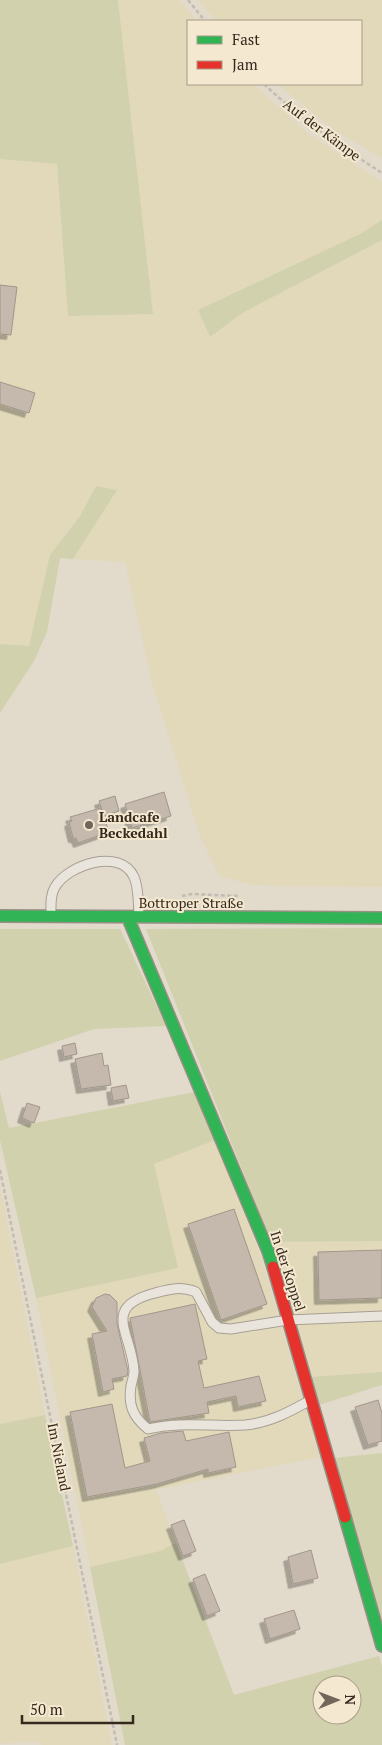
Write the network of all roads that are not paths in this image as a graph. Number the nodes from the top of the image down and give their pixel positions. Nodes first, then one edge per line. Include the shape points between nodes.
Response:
1 (0, 916) edge
2 (50, 917) junction
3 (134, 918) junction
4 (382, 918) edge
5 (382, 1316) edge
6 (288, 1320) junction
7 (311, 1400) junction
8 (382, 1646) edge

1 - 2 street, Bottroper Straße
2 - 3 street, Bottroper Straße
2 - 3 lane via 52,892 66,874 85,865 114,862 126,867 134,876
3 - 4 street, Bottroper Straße
3 - 6 street, In der Koppel via 268,1251
5 - 6 lane
6 - 7 street, In der Koppel
6 - 7 lane via 220,1328 212,1322 196,1292 188,1288 176,1287 136,1298 126,1307 123,1318 134,1373 130,1400 134,1415 148,1429 169,1424 245,1425 279,1418
7 - 8 street, In der Koppel

